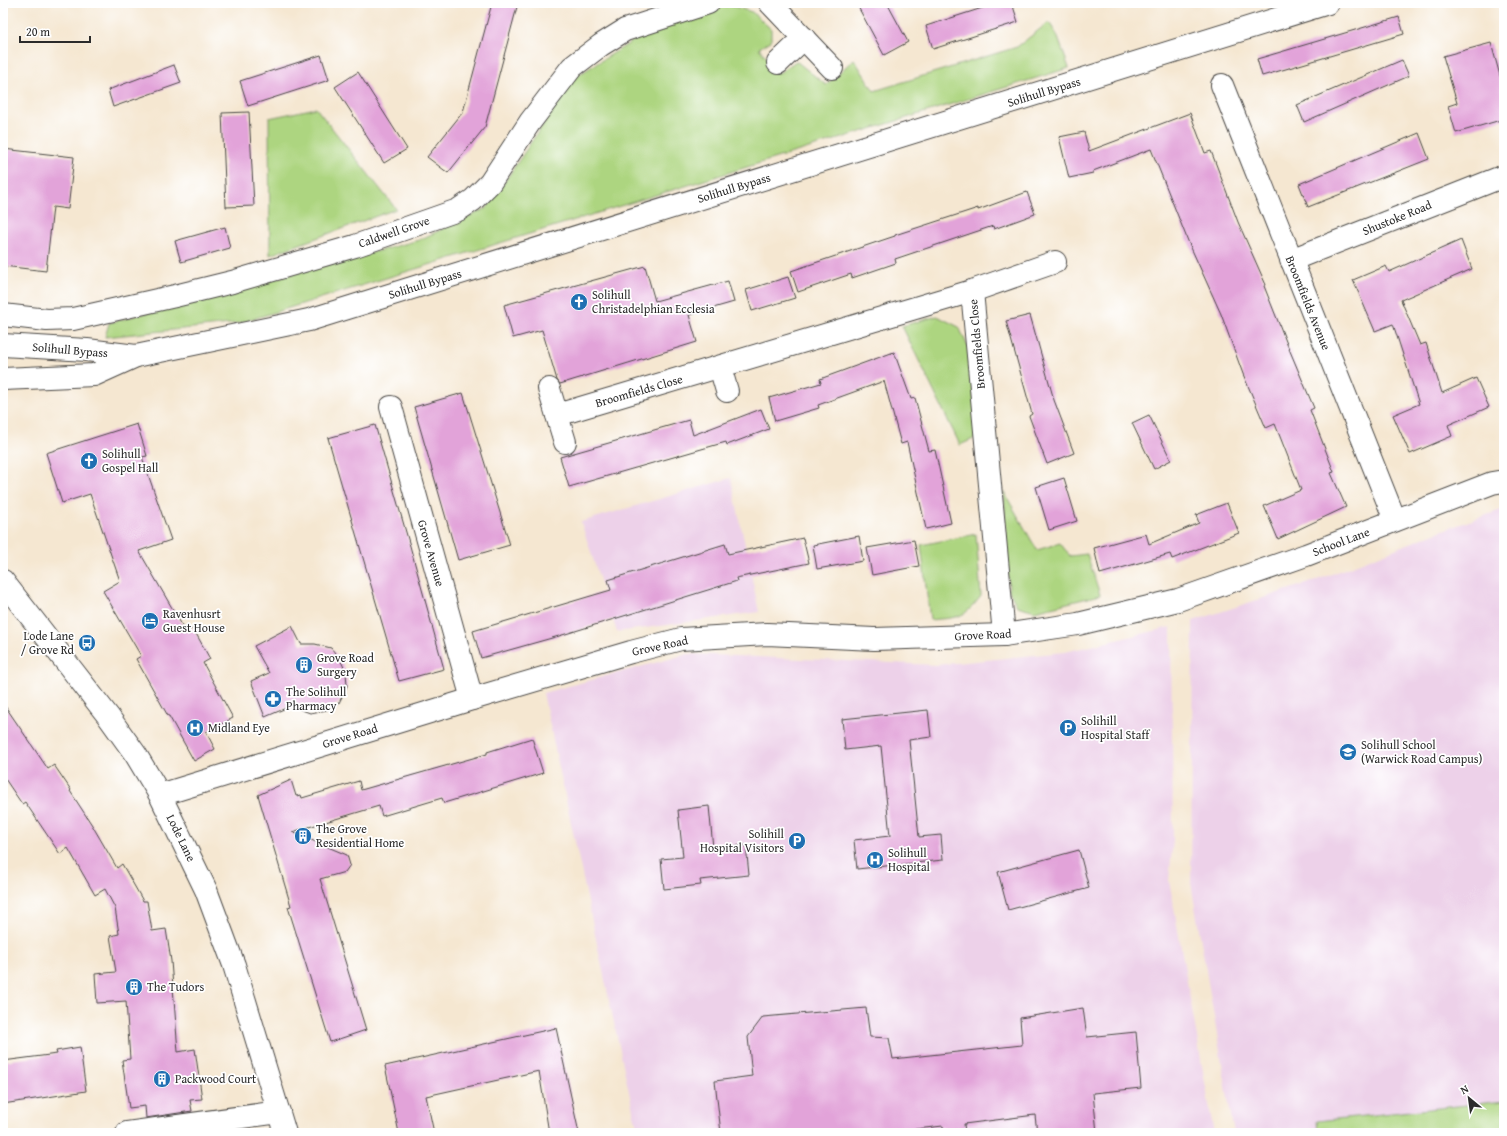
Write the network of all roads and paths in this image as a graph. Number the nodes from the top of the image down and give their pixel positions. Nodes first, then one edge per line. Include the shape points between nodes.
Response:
1 (708, 3) edge
2 (770, 3) edge
3 (1328, 3) edge
4 (804, 38) junction
5 (778, 63) dead end
6 (832, 68) dead end
7 (1222, 85) dead end
8 (1504, 176) edge
9 (1291, 260) junction
10 (1055, 262) dead end
11 (972, 291) junction
12 (3, 315) edge
13 (3, 345) edge
14 (136, 356) junction
15 (720, 367) junction
16 (3, 378) edge
17 (549, 389) dead end
18 (728, 391) dead end
19 (390, 407) dead end
20 (557, 414) junction
21 (565, 442) dead end
22 (1504, 481) edge
23 (1395, 520) junction
24 (3, 580) edge
25 (1178, 600) joint
26 (1004, 635) junction
27 (472, 699) junction
28 (160, 795) junction
29 (279, 1112) junction
30 (127, 1133) edge
31 (285, 1133) edge

1 - 12 main road, Caldwell Grove via 625,30 572,68 530,122 490,183 473,200 458,210 355,246 175,296 73,319 47,320
2 - 4 main road
3 - 14 main road, Solihull Bypass via 309,320
4 - 5 main road
4 - 6 main road
7 - 9 main road, Broomfields Avenue
8 - 9 main road, Shustoke Road
9 - 23 main road, Broomfields Avenue
10 - 11 main road
11 - 15 main road, Broomfields Close
11 - 26 main road, Broomfields Close
13 - 14 main road, Solihull Bypass
14 - 16 main road, Solihull Bypass via 94,374
15 - 18 main road
15 - 20 main road, Broomfields Close
17 - 20 main road
19 - 27 main road, Grove Avenue
20 - 21 main road
22 - 23 main road, School Lane via 1492,483
23 - 25 main road, School Lane via 1306,555
24 - 28 main road, Lode Lane via 108,716
25 - 26 main road, Grove Road via 1078,624
26 - 27 main road, Grove Road via 874,639 767,634 680,639
27 - 28 main road, Grove Road
28 - 29 main road, Lode Lane via 206,890 234,965
29 - 30 main road
29 - 31 main road, Lode Lane

